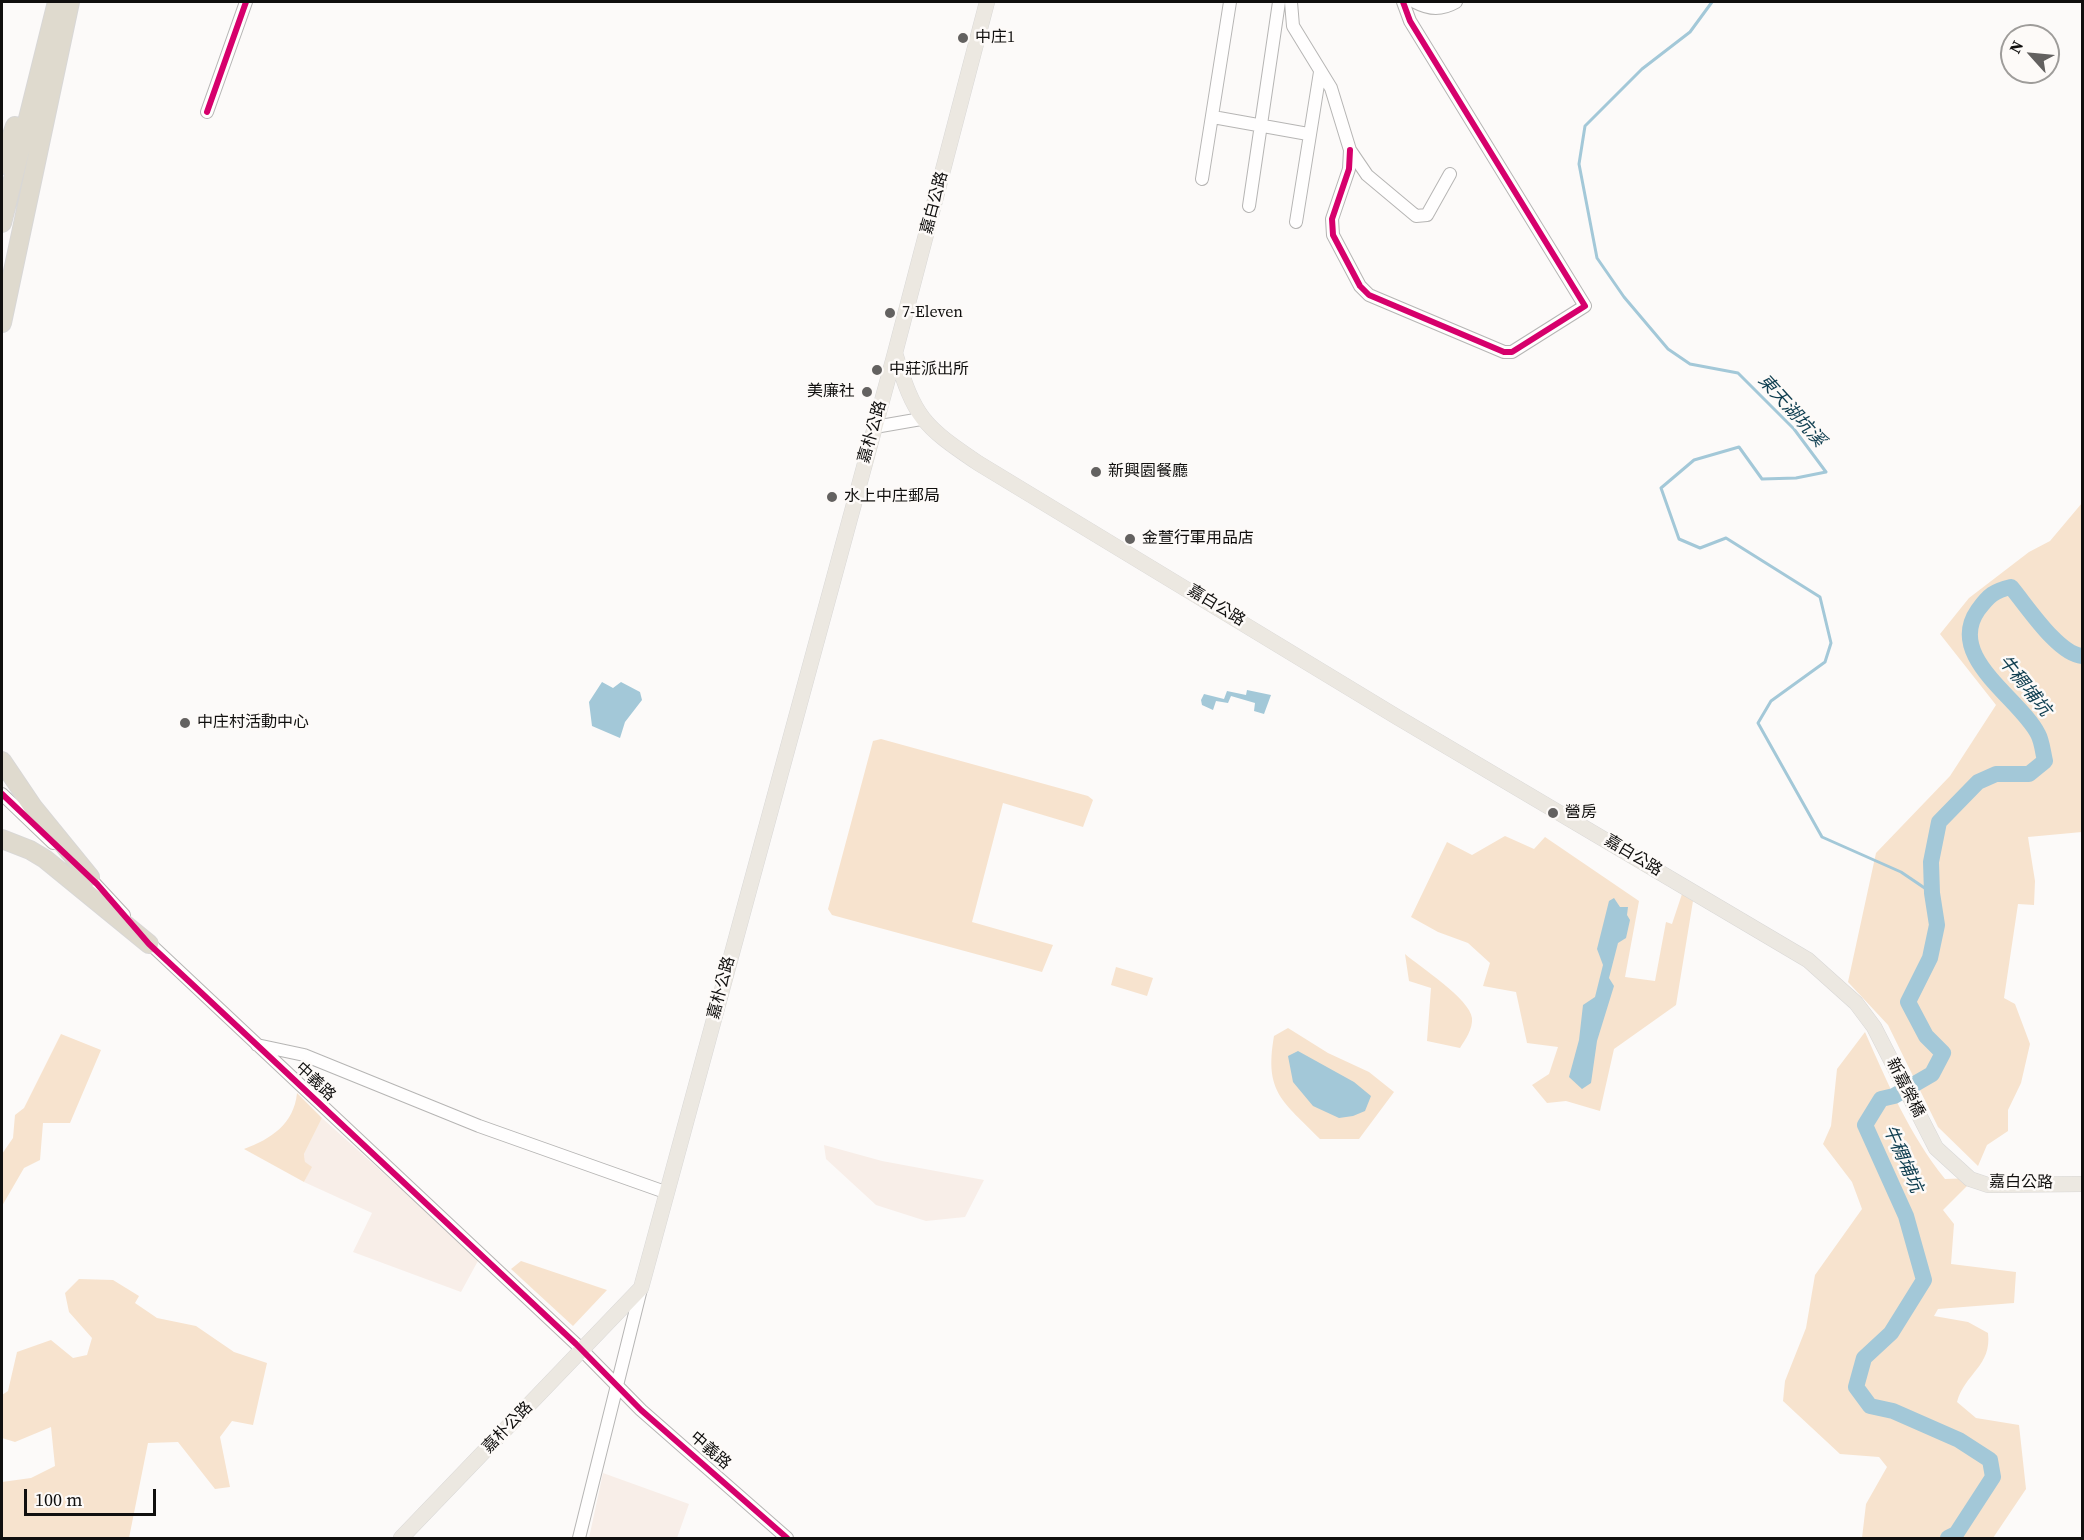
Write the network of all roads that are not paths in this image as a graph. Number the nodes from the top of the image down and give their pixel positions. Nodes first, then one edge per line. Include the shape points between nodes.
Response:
1 (57, 2) edge
2 (70, 2) edge
3 (246, 2) edge
4 (991, 2) edge
5 (1230, 2) edge
6 (1279, 2) edge
7 (1291, 2) edge
8 (1403, 2) edge
9 (1415, 2) edge
10 (1456, 2) edge
11 (51, 22) junction
12 (1320, 72) junction
13 (207, 112) dead end
14 (1213, 117) junction
15 (1262, 126) junction
16 (1308, 134) junction
17 (1350, 150) junction
18 (2, 165) edge
19 (1450, 174) dead end
20 (1202, 179) dead end
21 (1249, 207) dead end
22 (1296, 222) dead end
23 (2, 223) edge
24 (2, 274) edge
25 (2, 323) edge
26 (895, 353) junction
27 (921, 419) junction
28 (875, 427) junction
29 (2, 761) edge
30 (2, 794) edge
31 (2, 839) edge
32 (90, 877) junction
33 (149, 944) junction
34 (1874, 1028) joint
35 (256, 1045) junction
36 (1936, 1148) joint
37 (2082, 1184) edge
38 (665, 1192) junction
39 (641, 1288) junction
40 (582, 1350) junction
41 (616, 1384) junction
42 (401, 1539) edge
43 (579, 1539) edge
44 (787, 1539) edge

1 - 11 highway
2 - 24 highway
2 - 25 highway
3 - 13 street
4 - 26 main road, 嘉白公路
5 - 14 street
6 - 15 street
7 - 12 street via 1293,26
8 - 17 street via 1410,21 1585,306 1512,352 1504,352 1369,295 1360,286 1334,235 1332,219
9 - 10 street via 1432,9
11 - 18 highway
11 - 23 highway
12 - 16 street
12 - 17 street via 1331,88
14 - 15 street
14 - 20 street
15 - 16 street
15 - 21 street
16 - 22 street
17 - 19 street via 1367,175 1416,216 1427,215
26 - 27 main road, 嘉白公路
26 - 28 main road, 嘉朴公路
27 - 28 street
27 - 34 main road, 嘉白公路 via 978,463 1808,960 1856,1003
28 - 38 main road, 嘉朴公路
29 - 32 highway via 33,807
30 - 32 street, 中義路
31 - 33 highway via 45,859
32 - 33 street, 中義路
33 - 35 street, 中義路
34 - 36 main road, 新嘉榮橋
35 - 38 street via 304,1056 479,1126
35 - 40 street, 中義路
36 - 37 main road, 嘉白公路 via 1970,1179 1988,1185
38 - 39 main road, 嘉朴公路
39 - 40 main road, 嘉朴公路
39 - 41 street
40 - 41 street, 中義路
40 - 42 main road, 嘉朴公路
41 - 43 street
41 - 44 street, 中義路

